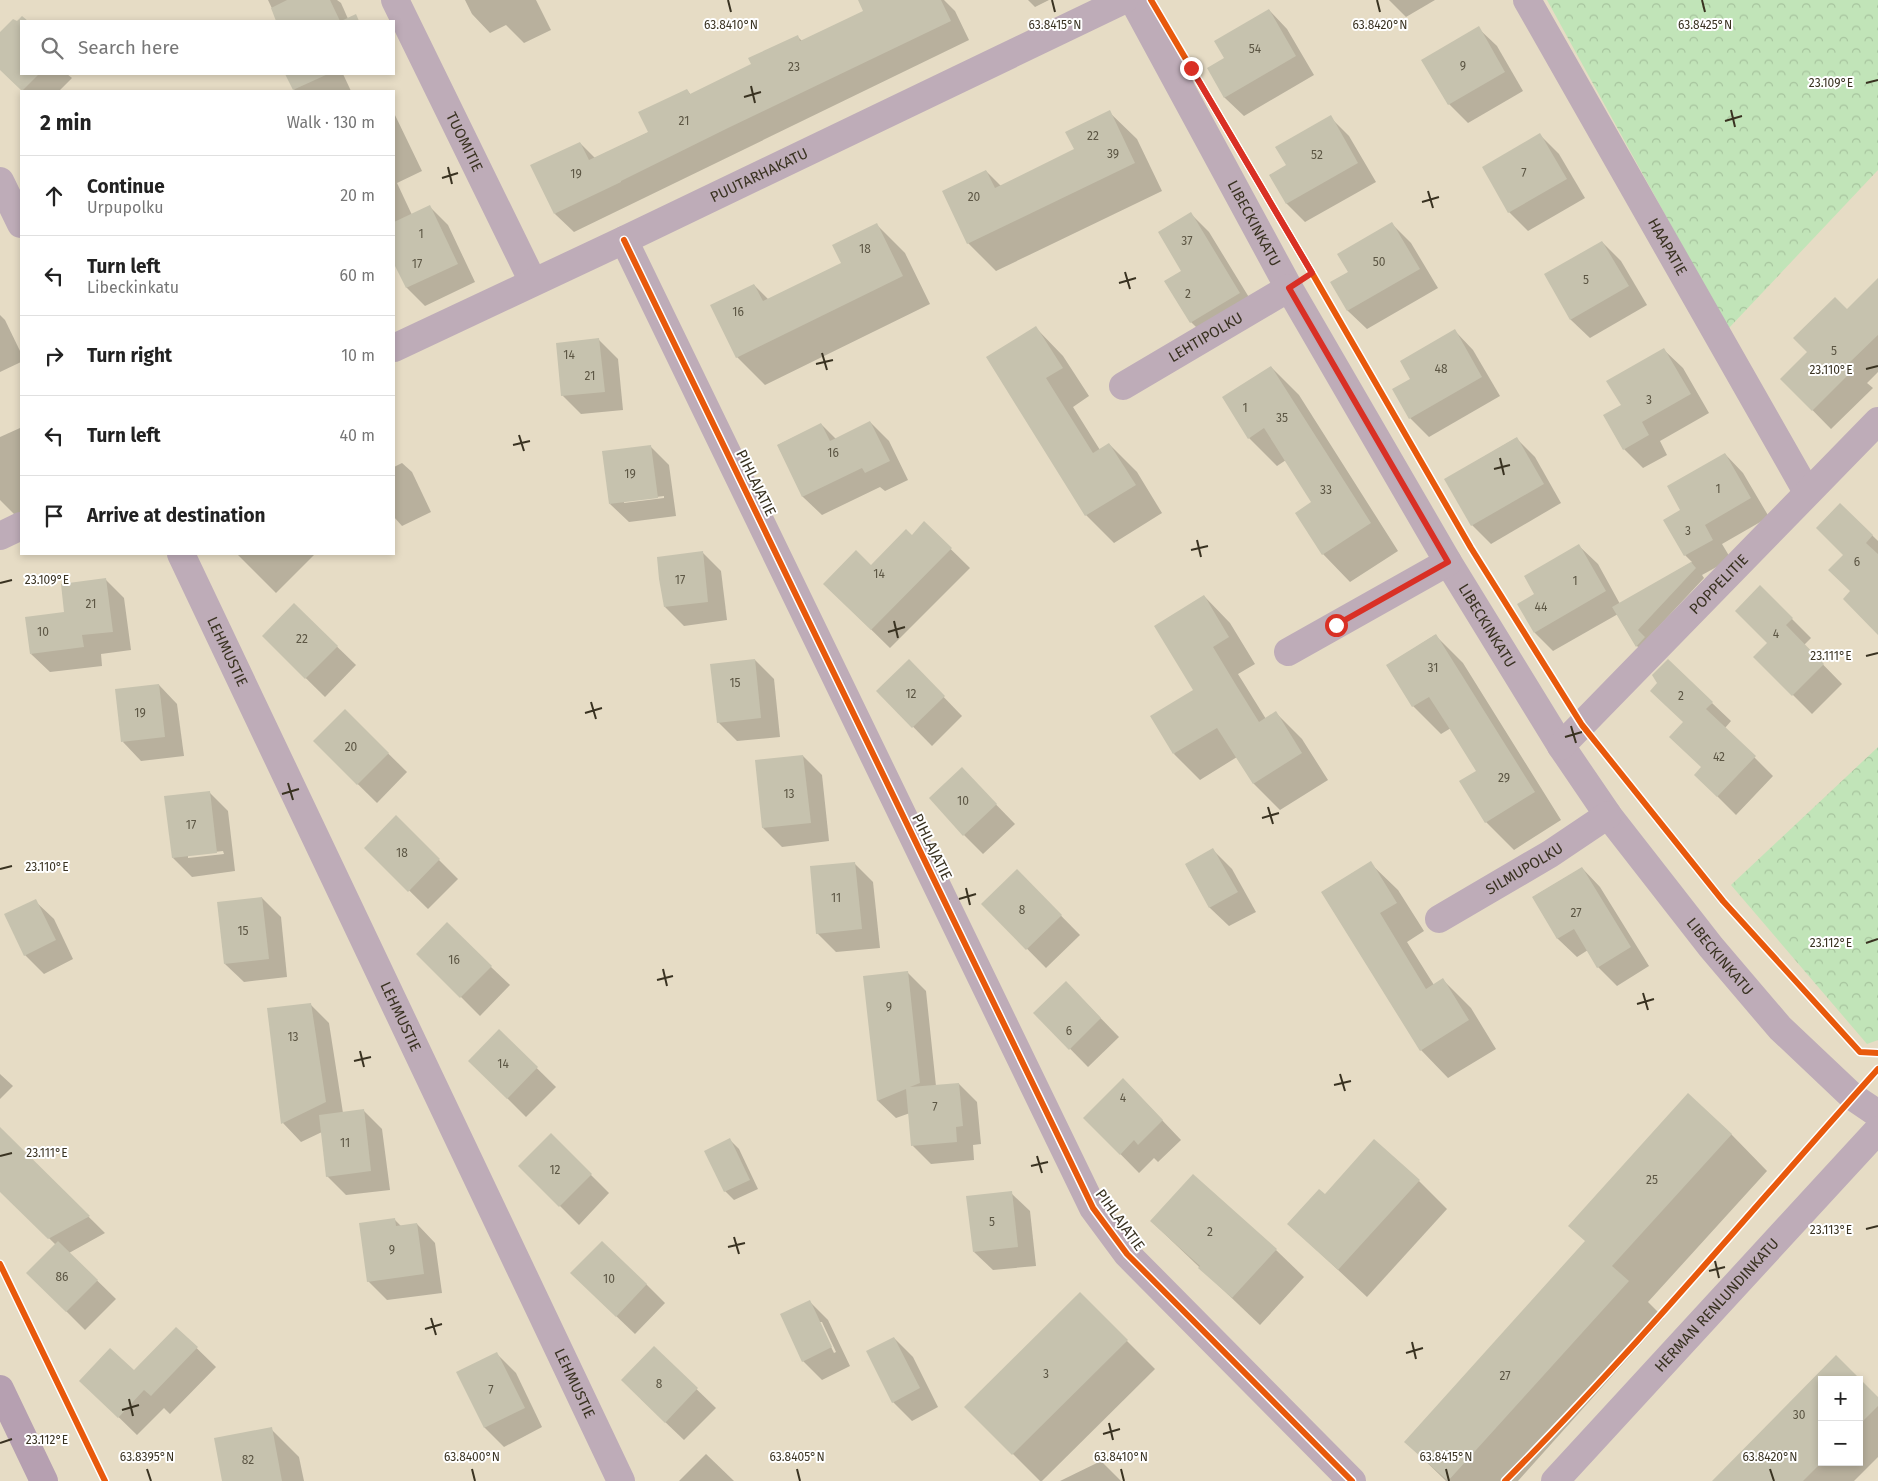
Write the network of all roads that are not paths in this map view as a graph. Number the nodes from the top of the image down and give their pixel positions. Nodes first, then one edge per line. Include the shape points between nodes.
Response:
1 (395, 0) edge
2 (1124, 0) edge
3 (1133, 0) edge
4 (1527, 0) edge
5 (0, 181) edge
6 (20, 222) edge
7 (624, 240) junction
8 (532, 282) junction
9 (1289, 288) junction
10 (395, 348) edge
11 (1123, 386) dead end
12 (1878, 422) edge
13 (1807, 492) junction
14 (20, 526) edge
15 (0, 536) edge
16 (182, 555) edge
17 (1448, 562) junction
18 (1288, 652) dead end
19 (1560, 746) junction
20 (1608, 815) junction
21 (1439, 919) dead end
22 (1878, 1114) edge
23 (1878, 1130) edge
24 (0, 1390) edge
25 (44, 1481) edge
26 (621, 1481) edge
27 (1352, 1481) edge
28 (1555, 1481) edge

1 - 8 street, TUOMITIE
2 - 7 street, PUUTARHAKATU
3 - 9 street, LIBECKINKATU
4 - 13 street, HAAPATIE
5 - 6 street
7 - 8 street, PUUTARHAKATU
7 - 27 street, PIHLAJATIE via 1093,1208 1127,1254
8 - 10 street, PUUTARHAKATU
9 - 11 street, LEHTIPOLKU
9 - 17 street, LIBECKINKATU
12 - 13 street, POPPELITIE
13 - 19 street, POPPELITIE
14 - 15 street
16 - 26 street, LEHMUSTIE
17 - 18 street
17 - 19 street, LIBECKINKATU
19 - 20 street, LIBECKINKATU
20 - 21 street, SILMUPOLKU via 1550,854
20 - 22 street, LIBECKINKATU via 1711,947 1780,1028 1853,1097
23 - 28 street, HERMAN RENLUNDINKATU
24 - 25 main road

